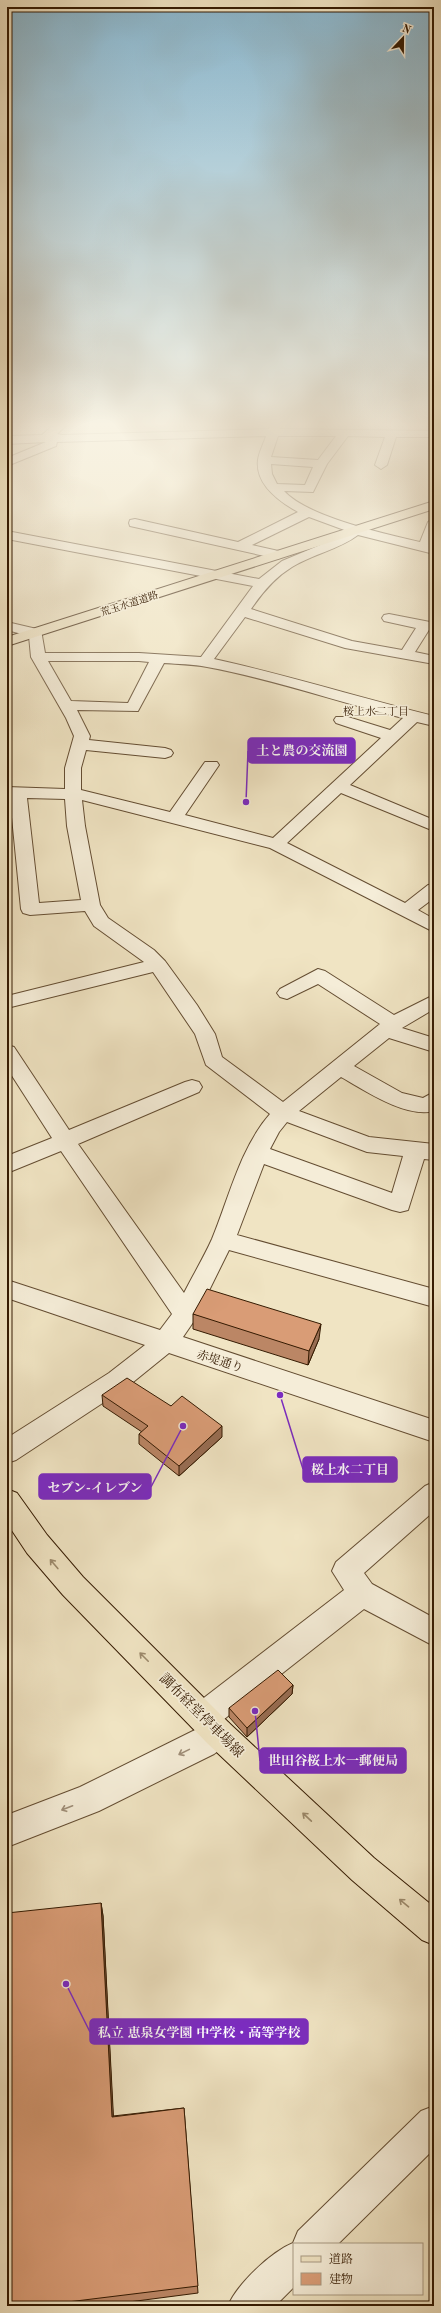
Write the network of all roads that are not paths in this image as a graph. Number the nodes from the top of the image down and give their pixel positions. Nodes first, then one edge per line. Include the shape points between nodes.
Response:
1 (161, 529) edge
2 (274, 529) edge
3 (353, 529) edge
4 (359, 529) edge
5 (433, 529) edge
6 (356, 530) junction
7 (7, 535) edge
8 (240, 546) junction
9 (430, 549) edge
10 (278, 555) junction
11 (213, 575) junction
12 (262, 584) junction
13 (242, 611) junction
14 (390, 618) dead end
15 (7, 626) edge
16 (36, 633) junction
17 (7, 642) edge
18 (405, 656) junction
19 (38, 657) junction
20 (159, 658) junction
21 (434, 660) edge
22 (205, 662) junction
23 (66, 705) junction
24 (413, 717) junction
25 (342, 720) dead end
26 (434, 721) edge
27 (392, 736) junction
28 (79, 744) junction
29 (165, 753) dead end
30 (211, 765) dead end
31 (338, 786) junction
32 (12, 792) edge
33 (73, 795) junction
34 (175, 817) junction
35 (434, 826) edge
36 (276, 844) junction
37 (434, 889) edge
38 (91, 905) junction
39 (407, 910) junction
40 (434, 926) edge
41 (158, 965) junction
42 (287, 993) dead end
43 (434, 1001) edge
44 (7, 1002) edge
45 (390, 1027) junction
46 (434, 1045) edge
47 (7, 1052) edge
48 (340, 1067) junction
49 (192, 1087) dead end
50 (434, 1099) edge
51 (283, 1113) junction
52 (65, 1141) junction
53 (425, 1151) edge
54 (257, 1153) junction
55 (7, 1165) edge
56 (223, 1240) junction
57 (7, 1290) edge
58 (434, 1298) edge
59 (185, 1314) junction
60 (164, 1343) junction
61 (434, 1431) edge
62 (7, 1452) edge
63 (434, 1494) edge
64 (7, 1500) edge
65 (362, 1593) junction
66 (434, 1633) edge
67 (211, 1725) junction
68 (7, 1831) edge
69 (434, 1928) edge
70 (434, 2124) edge
71 (312, 2243) edge
72 (293, 2261) edge
73 (247, 2306) edge

1 - 8 street
2 - 8 street
3 - 6 street
4 - 6 main road, 荒玉水道道路
5 - 9 street
6 - 9 street
6 - 10 main road, 荒玉水道道路
6 - 12 street via 342,540 286,564
7 - 11 street
8 - 10 street
10 - 11 main road, 荒玉水道道路
11 - 12 street
11 - 16 main road, 荒玉水道道路
12 - 13 street
13 - 18 street via 350,645
13 - 22 street
14 - 18 street via 425,625
15 - 16 street
16 - 17 main road, 荒玉水道道路
16 - 19 street
18 - 21 street
19 - 20 street
19 - 23 street
20 - 22 street
20 - 23 street via 133,708
22 - 24 street via 267,675
23 - 28 street via 82,736
24 - 26 street
24 - 27 street
25 - 27 street
27 - 31 street
28 - 29 street
28 - 33 street via 73,768
30 - 34 street
31 - 35 street
31 - 36 street
32 - 33 street
32 - 38 street via 30,909
33 - 34 street via 85,795
33 - 38 street via 76,826
34 - 36 street
36 - 39 street
37 - 39 street
38 - 41 street via 101,922 147,954
39 - 40 street
41 - 44 street
41 - 51 street via 201,1028 213,1060
42 - 45 street via 318,976
43 - 45 street
45 - 46 street
45 - 48 street
47 - 52 street
48 - 50 street via 396,1099 427,1106
48 - 51 street
49 - 52 street
51 - 53 street via 367,1144
51 - 54 street via 270,1128
52 - 55 street
52 - 59 street
53 - 54 street via 400,1204
54 - 56 street
56 - 58 street
56 - 59 street
57 - 60 street, 赤堤通り
59 - 60 street
60 - 61 street, 赤堤通り
60 - 62 street via 118,1380
63 - 65 street via 346,1571
67 -> 64 main road, 調布経堂停車場線 via 72,1586 37,1544
65 - 66 street
65 - 67 street
67 -> 68 street via 203,1743 88,1800
69 -> 67 main road, 調布経堂停車場線 via 363,1869
70 - 71 street
72 - 73 street

